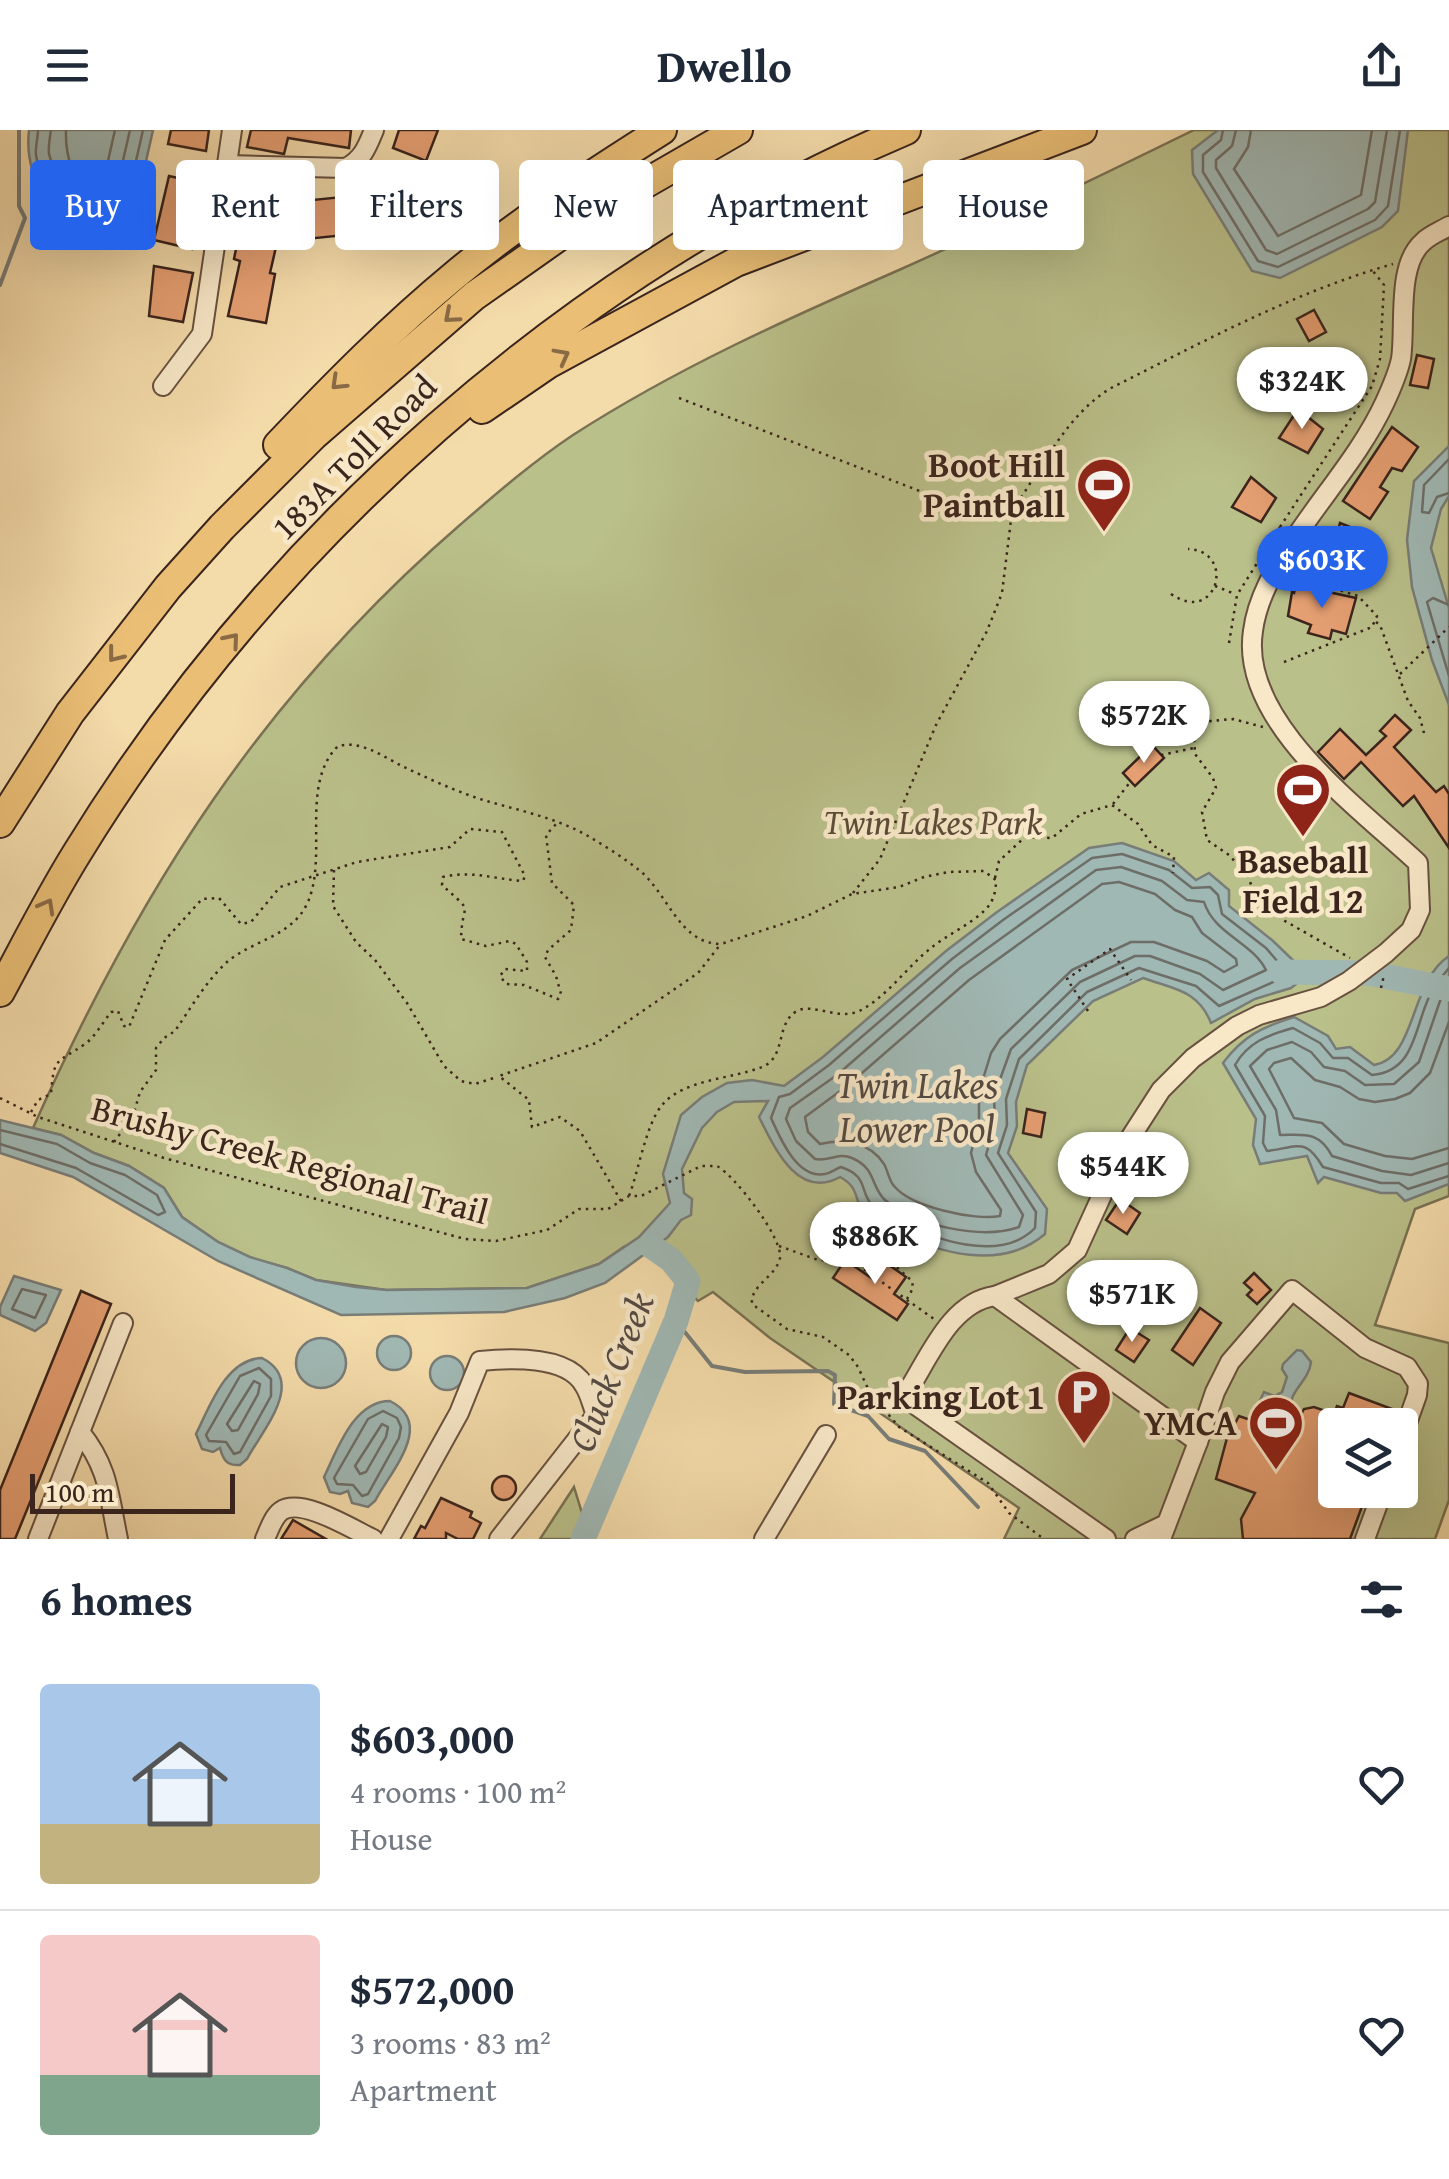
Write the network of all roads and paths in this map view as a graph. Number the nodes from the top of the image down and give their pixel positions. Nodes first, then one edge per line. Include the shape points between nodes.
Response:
1 (232, 130) edge
2 (374, 130) edge
3 (662, 130) edge
4 (738, 130) edge
5 (906, 130) edge
6 (1082, 130) edge
7 (229, 160) edge
8 (315, 167) edge
9 (1449, 226) edge
10 (215, 250) edge
11 (1411, 259) junction
12 (1372, 270) junction
13 (163, 386) dead end
14 (679, 398) dead end
15 (393, 468) junction
16 (1010, 520) junction
17 (222, 526) junction
18 (1188, 549) dead end
19 (1292, 561) dead end
20 (1215, 586) junction
21 (1170, 594) dead end
22 (1236, 595) junction
23 (1376, 622) junction
24 (1449, 627) edge
25 (1229, 643) dead end
26 (1284, 662) dead end
27 (1398, 675) junction
28 (1267, 731) dead end
29 (1424, 733) dead end
30 (1194, 748) junction
31 (1162, 755) dead end
32 (1131, 781) dead end
33 (1112, 805) junction
34 (558, 822) junction
35 (0, 823) edge
36 (334, 869) junction
37 (1173, 873) dead end
38 (314, 876) junction
39 (994, 879) junction
40 (852, 894) junction
41 (720, 944) junction
42 (1359, 964) junction
43 (1386, 970) dead end
44 (1131, 980) dead end
45 (1381, 988) dead end
46 (0, 992) edge
47 (1088, 1010) dead end
48 (499, 1076) junction
49 (0, 1098) edge
50 (30, 1113) junction
51 (114, 1142) junction
52 (629, 1196) junction
53 (621, 1201) junction
54 (855, 1215) dead end
55 (779, 1246) junction
56 (995, 1296) junction
57 (906, 1300) junction
58 (123, 1323) dead end
59 (948, 1328) junction
60 (1412, 1408) edge
61 (80, 1432) junction
62 (826, 1435) dead end
63 (1198, 1442) junction
64 (1377, 1508) edge
65 (1162, 1532) edge
66 (38, 1539) edge
67 (118, 1539) edge
68 (265, 1539) edge
69 (372, 1539) edge
70 (390, 1539) edge
71 (499, 1539) edge
72 (764, 1539) edge
73 (1044, 1539) edge
74 (1106, 1539) edge
75 (1135, 1539) edge
76 (1366, 1539) edge

1 - 7 street
2 - 8 street via 357,162
3 -> 17 highway via 454,276 263,462
4 -> 17 highway, 183A Toll Road via 582,220 474,296 313,436
5 - 15 highway, 183A Toll Road via 738,213 641,273 547,336
15 -> 6 highway via 548,364 736,262
9 - 11 street via 1421,243
10 - 13 street via 202,334
11 - 12 path
11 - 42 street via 1401,360 1385,403 1291,544 1260,601 1252,633 1260,694 1297,751 1418,863 1420,910 1410,930
12 - 16 path via 1245,321 1092,400
12 - 22 path via 1384,286 1372,386
14 - 16 path
46 -> 15 highway, 183A Toll Road via 76,853 195,685 300,562
16 - 40 path via 1002,594 987,631 936,725 880,859
17 -> 35 highway, 183A Toll Road via 70,714
18 - 20 path via 1212,562
19 - 23 path via 1310,581 1358,596
20 - 21 path via 1192,603
20 - 22 path
22 - 25 path
23 - 26 path
23 - 27 path
24 - 27 path
27 - 29 path
28 - 30 path via 1232,718 1201,722
30 - 31 path
30 - 42 path via 1216,788 1201,816 1207,840 1248,876 1263,904
32 - 33 path
33 - 37 path via 1174,857
33 - 39 path via 1081,814 1052,838 1025,837 999,861
34 - 36 path via 546,834 552,883 574,905 572,930 545,957 558,999 506,984 500,976 505,970 526,971 516,944 461,939 467,911 442,885 443,876 464,871 522,881 526,876 502,832 470,829 450,847
34 - 38 path via 474,797 347,744 328,756 324,772
34 - 41 path via 641,871 692,936
36 - 38 path
36 - 48 path via 333,906 407,1003 444,1066 475,1084
38 - 50 path via 280,888 250,922 240,924 219,898 202,899 164,940 129,1028 118,1010 111,1012 87,1043 60,1058 52,1094
38 - 51 path via 296,923 227,962 156,1048 156,1070
39 - 40 path via 984,871 948,872
39 - 52 path via 988,907 929,949 862,1011 797,1012 766,1066 665,1101 653,1118
40 - 41 path
41 - 48 path via 698,974 596,1043
42 - 56 street via 1349,981 1321,997 1237,1026 1193,1058 1161,1090 1123,1149 1077,1250 1049,1274
43 - 45 path
44 - 47 path via 1110,950 1067,980
48 - 53 path via 528,1100 532,1128 560,1118 580,1132
49 - 50 path, Brushy Creek Regional Trail
50 - 51 path, Brushy Creek Regional Trail
51 - 53 path, Brushy Creek Regional Trail via 466,1239 526,1236 579,1209 608,1209
52 - 53 path, Brushy Creek Regional Trail
52 - 55 path, Brushy Creek Regional Trail via 701,1166 724,1169
54 - 57 path via 912,1281
55 - 57 path via 818,1260 852,1261
55 - 73 path via 776,1267 752,1294 752,1304 787,1329 823,1337 849,1355 898,1427 988,1482 1010,1513
56 - 59 street via 976,1299
56 - 63 street
57 - 59 path
58 - 61 street
59 - 74 street via 904,1397
60 - 63 street via 1418,1384 1408,1367 1365,1348 1292,1290 1230,1362
61 - 66 street
61 - 67 street via 108,1480
62 - 72 street
63 - 65 street
64 - 76 street
65 - 75 street
68 - 69 street via 277,1514 304,1507
70 - 71 street via 480,1361 534,1360 583,1382 596,1415

